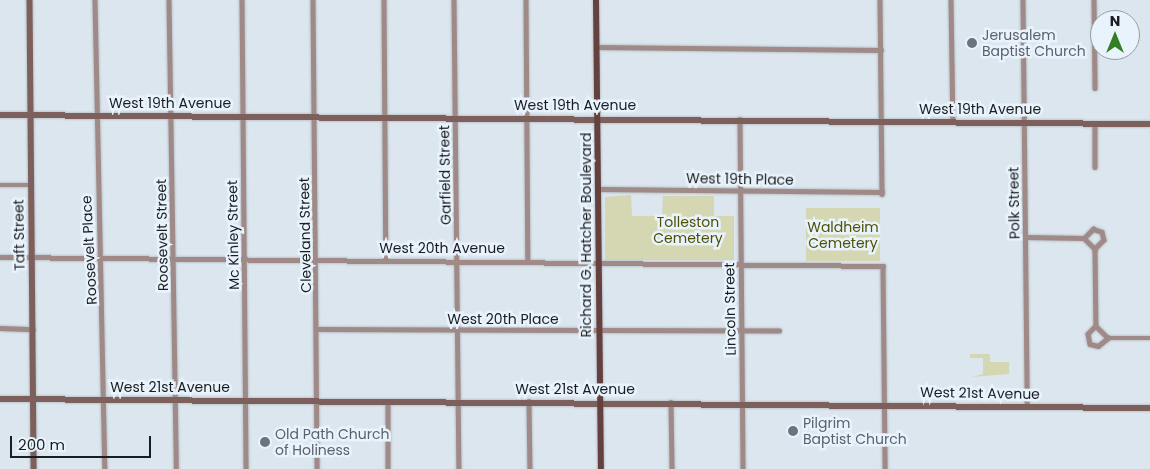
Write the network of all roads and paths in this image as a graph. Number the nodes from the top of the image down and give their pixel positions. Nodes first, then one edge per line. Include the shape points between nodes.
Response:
1 (30, 0) edge
2 (95, 0) edge
3 (169, 0) edge
4 (242, 0) edge
5 (313, 0) edge
6 (384, 0) edge
7 (454, 0) edge
8 (526, 0) edge
9 (596, 0) edge
10 (880, 0) edge
11 (952, 0) edge
12 (1023, 0) edge
13 (1094, 0) edge
14 (596, 47) junction
15 (881, 50) junction
16 (1095, 88) dead end
17 (0, 115) edge
18 (31, 115) junction
19 (96, 116) junction
20 (171, 116) junction
21 (243, 116) junction
22 (314, 116) junction
23 (385, 117) junction
24 (455, 117) junction
25 (526, 118) junction
26 (597, 118) junction
27 (740, 119) junction
28 (882, 121) junction
29 (953, 122) junction
30 (1024, 122) junction
31 (1095, 123) junction
32 (1150, 124) edge
33 (1095, 167) dead end
34 (0, 185) edge
35 (31, 186) junction
36 (598, 189) junction
37 (740, 190) junction
38 (1026, 237) junction
39 (1084, 238) junction
40 (1095, 249) junction
41 (0, 256) edge
42 (32, 257) junction
43 (100, 257) junction
44 (174, 258) junction
45 (244, 258) junction
46 (316, 258) junction
47 (386, 259) junction
48 (457, 259) junction
49 (528, 260) junction
50 (598, 262) junction
51 (741, 265) junction
52 (1096, 326) junction
53 (0, 328) edge
54 (32, 329) junction
55 (317, 329) junction
56 (458, 330) junction
57 (599, 330) junction
58 (779, 331) dead end
59 (742, 332) junction
60 (1108, 338) junction
61 (1150, 338) edge
62 (0, 399) edge
63 (33, 400) junction
64 (104, 400) junction
65 (175, 400) junction
66 (246, 400) junction
67 (317, 400) junction
68 (388, 401) junction
69 (458, 401) junction
70 (529, 401) junction
71 (600, 402) junction
72 (671, 402) junction
73 (742, 403) junction
74 (885, 405) junction
75 (1027, 406) junction
76 (1150, 408) edge
77 (34, 469) edge
78 (105, 469) edge
79 (176, 469) edge
80 (246, 469) edge
81 (317, 469) edge
82 (388, 469) edge
83 (459, 469) edge
84 (530, 469) edge
85 (600, 469) edge
86 (672, 469) edge
87 (743, 469) edge
88 (885, 469) edge

1 - 18 street, Taft Street
2 - 19 street, Roosevelt Place
3 - 20 street, Roosevelt Street
4 - 21 street, Mc Kinley Street
5 - 22 street, Cleveland Street
6 - 23 street
7 - 24 street, Garfield Street
8 - 25 street
9 - 14 main road, Richard G. Hatcher Boulevard
10 - 15 street
11 - 29 street
12 - 30 street, Polk Street
13 - 16 street
14 - 15 street
14 - 26 main road, Richard G. Hatcher Boulevard
15 - 28 street
17 - 18 street, West 19th Avenue
18 - 19 street, West 19th Avenue
18 - 35 street, Taft Street
19 - 20 street, West 19th Avenue
19 - 43 street, Roosevelt Place
20 - 21 street, West 19th Avenue
20 - 44 street, Roosevelt Street
21 - 22 street, West 19th Avenue
21 - 45 street, Mc Kinley Street
22 - 23 street, West 19th Avenue
22 - 46 street, Cleveland Street
23 - 24 street, West 19th Avenue
23 - 47 street
24 - 25 street, West 19th Avenue
24 - 48 street, Garfield Street
25 - 26 street, West 19th Avenue
25 - 49 street
26 - 27 street, West 19th Avenue
26 - 36 main road, Richard G. Hatcher Boulevard
27 - 28 street, West 19th Avenue
27 - 37 street, Lincoln Street
28 - 29 street, West 19th Avenue
28 - 37 street, West 19th Place via 882,193
29 - 30 street, West 19th Avenue
30 - 31 street, West 19th Avenue
30 - 38 street, Polk Street
31 - 32 street, West 19th Avenue
31 - 33 street
34 - 35 street
35 - 42 street, Taft Street
36 - 37 street, West 19th Place
36 - 50 main road, Richard G. Hatcher Boulevard
37 - 51 street, Lincoln Street
38 - 39 street
38 - 75 street, Polk Street
39 - 40 street
39 - 40 street via 1093,229 1102,232 1104,240
40 - 52 street
41 - 42 street, West 20th Avenue
42 - 43 street, West 20th Avenue
42 - 54 street, Taft Street
43 - 44 street, West 20th Avenue
43 - 64 street, Roosevelt Place
44 - 45 street, West 20th Avenue
44 - 65 street, Roosevelt Street
45 - 46 street, West 20th Avenue
45 - 66 street, Mc Kinley Street
46 - 47 street, West 20th Avenue
46 - 55 street, Cleveland Street
47 - 48 street, West 20th Avenue
48 - 49 street, West 20th Avenue
48 - 56 street, Garfield Street
49 - 50 street, West 20th Avenue
50 - 51 street, West 20th Avenue
50 - 57 main road, Richard G. Hatcher Boulevard
51 - 59 street, Lincoln Street
51 - 74 street, West 20th Avenue via 883,266
52 - 60 street
52 - 60 street via 1088,334 1090,344 1098,346
53 - 54 street
54 - 63 street, Taft Street
55 - 56 street, West 20th Place
55 - 67 street, Cleveland Street
56 - 57 street, West 20th Place
56 - 69 street, Garfield Street
57 - 59 street, West 20th Place
57 - 71 main road, Richard G. Hatcher Boulevard
58 - 59 street, West 20th Place
59 - 73 street, Lincoln Street
60 - 61 street
62 - 63 street, West 21st Avenue
63 - 64 street, West 21st Avenue
63 - 77 street, Taft Street
64 - 65 street, West 21st Avenue
64 - 78 street, Roosevelt Place
65 - 66 street, West 21st Avenue
65 - 79 street, Roosevelt Street
66 - 67 street, West 21st Avenue
66 - 80 street, Mc Kinley Street
67 - 68 street, West 21st Avenue
67 - 81 street, Cleveland Street
68 - 69 street, West 21st Avenue
68 - 82 street
69 - 70 street, West 21st Avenue
69 - 83 street, Garfield Street
70 - 71 street, West 21st Avenue
70 - 84 street
71 - 72 street, West 21st Avenue
71 - 85 main road, Richard G. Hatcher Boulevard
72 - 73 street, West 21st Avenue
72 - 86 street
73 - 74 street, West 21st Avenue
73 - 87 street, Lincoln Street
74 - 75 street, West 21st Avenue
74 - 88 street
75 - 76 street, West 21st Avenue

